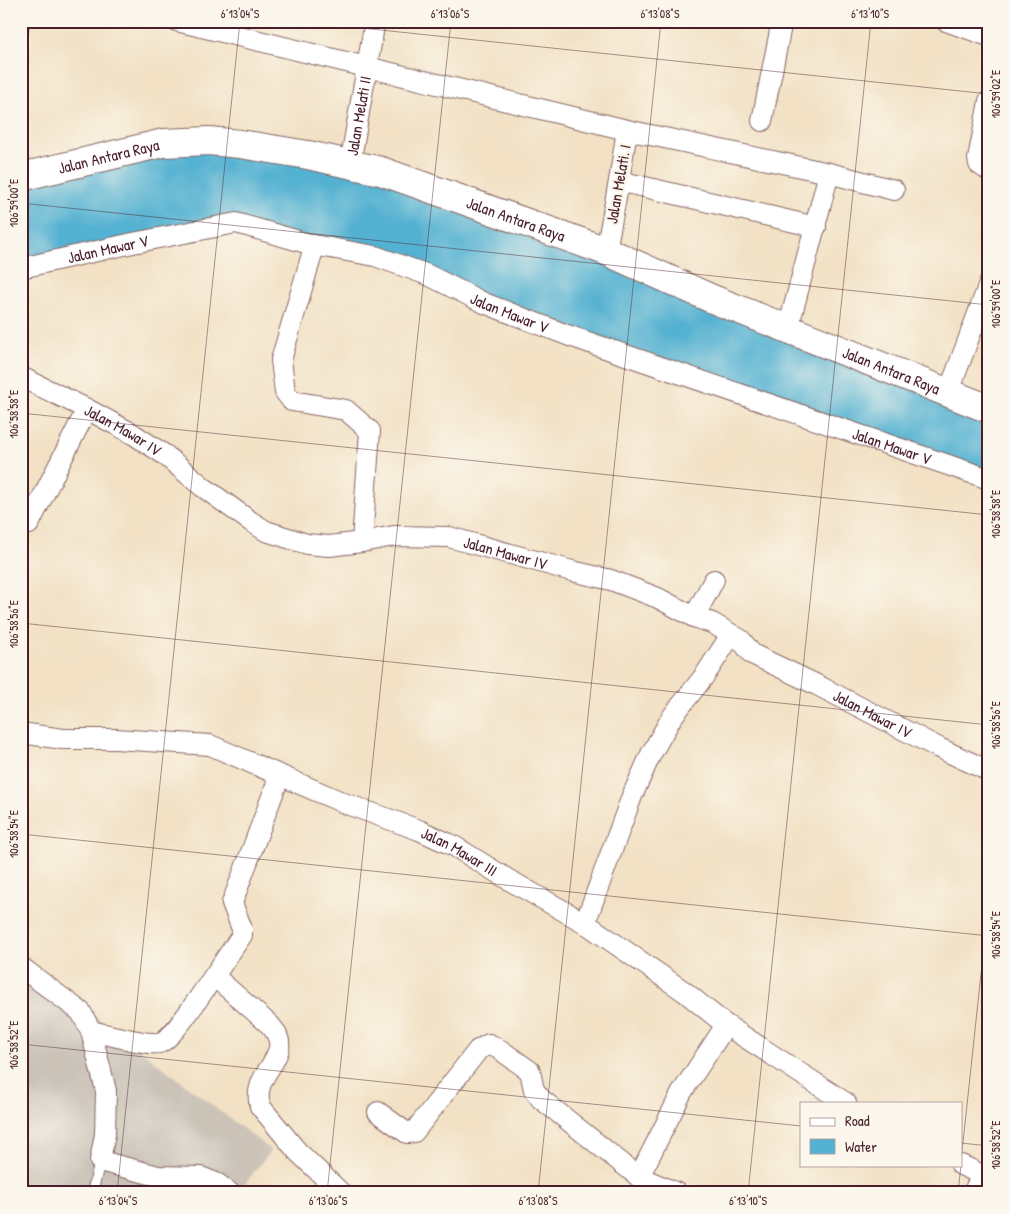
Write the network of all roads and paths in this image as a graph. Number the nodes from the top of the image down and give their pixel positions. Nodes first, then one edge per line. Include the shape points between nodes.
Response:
1 (176, 21) edge
2 (375, 21) edge
3 (782, 21) edge
4 (946, 21) edge
5 (989, 36) edge
6 (367, 68) junction
7 (989, 101) edge
8 (762, 121) dead end
9 (620, 128) junction
10 (350, 164) junction
11 (989, 171) edge
12 (829, 173) junction
13 (21, 177) edge
14 (619, 181) junction
15 (894, 190) dead end
16 (816, 227) junction
17 (313, 245) junction
18 (606, 252) junction
19 (21, 268) edge
20 (989, 284) edge
21 (788, 329) junction
22 (21, 377) edge
23 (948, 394) junction
24 (87, 409) junction
25 (989, 409) edge
26 (989, 480) edge
27 (29, 524) dead end
28 (362, 542) junction
29 (714, 580) dead end
30 (694, 617) junction
31 (731, 635) junction
32 (21, 733) edge
33 (989, 771) edge
34 (280, 774) junction
35 (585, 923) junction
36 (21, 967) edge
37 (214, 976) junction
38 (726, 1025) junction
39 (91, 1031) junction
40 (844, 1102) edge
41 (378, 1112) dead end
42 (100, 1161) junction
43 (962, 1165) edge
44 (985, 1176) edge
45 (639, 1177) junction
46 (92, 1193) edge
47 (230, 1193) edge
48 (340, 1193) edge
49 (677, 1193) edge
50 (973, 1193) edge

1 - 6 street
2 - 6 street, Jalan Melati II
3 - 8 street
4 - 5 street
6 - 9 street
6 - 10 street, Jalan Melati II
7 - 11 street via 978,159 979,164
9 - 12 street
9 - 14 street, Jalan Melati. I
10 - 13 street, Jalan Antara Raya via 209,140 163,143
10 - 18 street, Jalan Antara Raya via 410,180
12 - 15 street
12 - 16 street
14 - 16 street
14 - 18 street, Jalan Melati. I
16 - 21 street
17 - 19 street, Jalan Mawar V via 236,223
17 - 26 street, Jalan Mawar V via 375,256 428,275 484,303 567,335
17 - 28 street via 281,360 285,392 292,401 346,410 370,431
18 - 21 street, Jalan Antara Raya
20 - 23 street
21 - 23 street, Jalan Antara Raya
22 - 24 street, Jalan Mawar IV
23 - 25 street, Jalan Antara Raya
24 - 27 street
24 - 28 street, Jalan Mawar IV via 157,450 266,531 307,544 329,546
28 - 30 street, Jalan Mawar IV via 394,536 449,537 611,580 658,598
29 - 30 street
30 - 31 street, Jalan Mawar IV
31 - 33 street, Jalan Mawar IV via 741,640 752,654
31 - 35 street via 705,675 672,716 651,754
32 - 34 street, Jalan Mawar III via 63,739 210,745
34 - 35 street, Jalan Mawar III via 454,846
34 - 37 street via 232,903 242,934
35 - 38 street, Jalan Mawar III via 685,992
36 - 39 street via 81,1012
37 - 39 street via 169,1037 160,1043
37 - 48 street via 276,1031 279,1053 258,1088 260,1106 297,1151
38 - 40 street, Jalan Mawar III
38 - 45 street via 682,1092
39 - 42 street via 106,1091
41 - 45 street via 406,1133 414,1132 478,1050 488,1044 499,1048 530,1071 534,1090 541,1099
42 - 46 lane
42 - 47 street via 158,1176 201,1177
43 - 44 street
44 - 50 street
45 - 49 street

